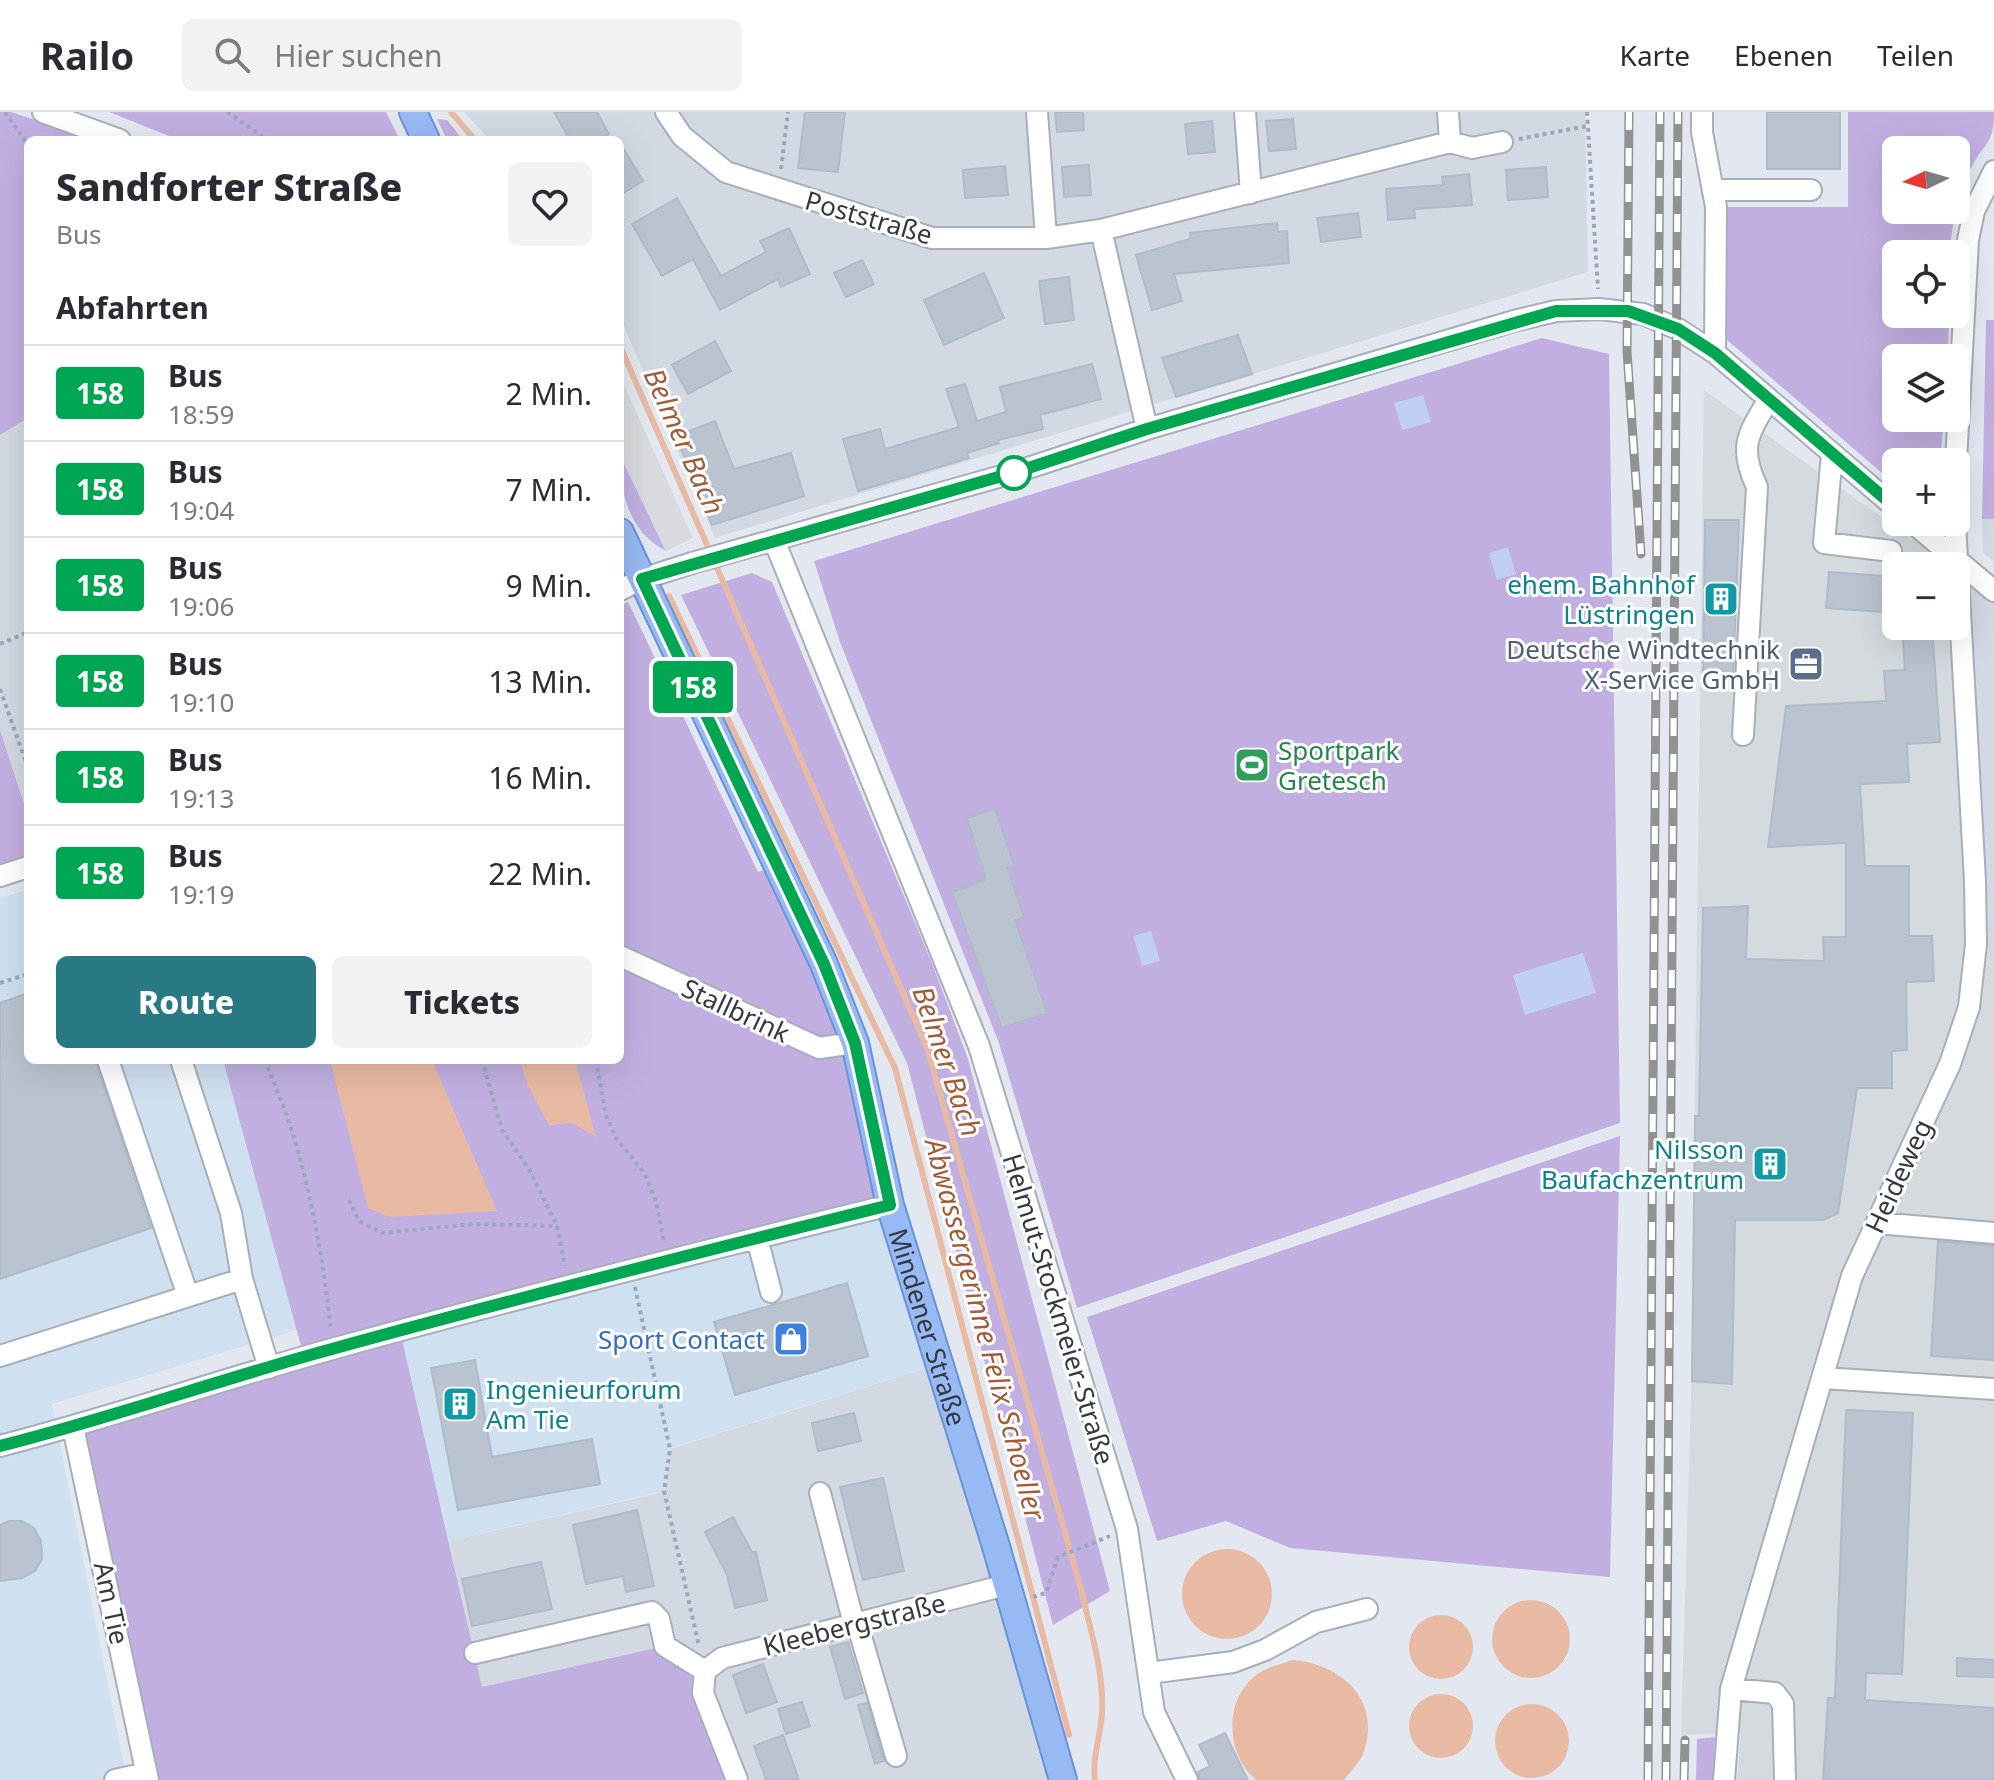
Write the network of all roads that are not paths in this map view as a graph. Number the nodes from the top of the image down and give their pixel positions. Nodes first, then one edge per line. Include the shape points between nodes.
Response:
1 (43, 112) edge
2 (413, 112) edge
3 (666, 112) edge
4 (1037, 112) edge
5 (1245, 112) edge
6 (1448, 112) edge
7 (1702, 112) edge
8 (109, 136) edge
9 (424, 136) edge
10 (1450, 142) junction
11 (1502, 142) road end
12 (1994, 171) edge
13 (1713, 190) junction
14 (1811, 190) dead end
15 (1251, 193) junction
16 (1101, 230) junction
17 (1046, 238) junction
18 (1715, 353) junction
19 (1769, 399) junction
20 (1147, 429) junction
21 (1957, 448) edge
22 (1832, 454) junction
23 (1882, 496) edge
24 (1929, 536) edge
25 (774, 540) junction
26 (624, 551) edge
27 (1891, 551) dead end
28 (1948, 552) edge
29 (1970, 571) edge
30 (631, 584) edge
31 (1994, 591) edge
32 (1961, 640) edge
33 (1743, 735) dead end
34 (24, 868) edge
35 (0, 876) edge
36 (624, 958) edge
37 (855, 1043) junction
38 (109, 1064) edge
39 (182, 1064) edge
40 (890, 1205) junction
41 (1877, 1223) junction
42 (1994, 1233) edge
43 (757, 1238) junction
44 (242, 1279) junction
45 (771, 1292) dead end
46 (188, 1296) junction
47 (0, 1356) edge
48 (269, 1368) junction
49 (1823, 1378) junction
50 (1994, 1389) edge
51 (73, 1427) junction
52 (0, 1446) edge
53 (820, 1493) dead end
54 (1006, 1585) junction
55 (1367, 1609) dead end
56 (855, 1624) junction
57 (475, 1653) dead end
58 (705, 1671) junction
59 (1149, 1673) junction
60 (1731, 1689) junction
61 (896, 1756) dead end
62 (147, 1776) edge
63 (115, 1780) edge
64 (737, 1780) edge
65 (1063, 1780) edge
66 (1187, 1780) edge
67 (1724, 1780) edge
68 (1785, 1780) edge

1 - 8 street
2 - 9 main road
3 - 17 street, Poststraße via 682,136 726,172 778,191 932,238
4 - 17 street
5 - 15 street
6 - 10 street
7 - 13 street
10 - 11 street, Poststraße via 1472,148
10 - 15 street, Poststraße
12 - 21 street via 1974,211 1968,240
13 - 14 street
13 - 18 street
15 - 16 street, Poststraße
16 - 17 street, Poststraße
16 - 20 street
18 - 19 street
18 - 20 street via 1643,314 1556,311
19 - 22 street
19 - 33 street via 1746,439 1748,468 1757,487
20 - 25 street
22 - 23 street
22 - 27 street via 1824,543
24 - 28 street
25 - 30 street
25 - 59 street, Helmut-Stockmeier-Straße via 979,1046 1127,1529
26 - 30 main road, Mindener Straße
29 - 31 street
30 - 37 main road, Mindener Straße via 824,964
32 - 41 street, Heideweg via 1975,881 1969,1007 1950,1064
34 - 35 street
36 - 37 street, Stallbrink via 819,1048
37 - 40 main road, Mindener Straße
38 - 46 street
39 - 44 street via 231,1213
40 - 43 street
40 - 54 main road, Mindener Straße
41 - 42 street
41 - 49 street, Heideweg via 1852,1276
43 - 45 street
43 - 48 street
44 - 46 street
44 - 48 street
46 - 47 street
48 - 51 street
49 - 50 street
49 - 60 street, Heideweg
51 - 52 street
51 - 62 street, Am Tie
53 - 56 street
54 - 56 street, Kleebergstraße
54 - 65 main road, Mindener Straße
55 - 59 street via 1316,1622 1233,1662
56 - 58 street, Kleebergstraße via 722,1658
56 - 61 street
57 - 58 street via 652,1612 659,1619 665,1646
58 - 64 street via 703,1693
59 - 66 street, Helmut-Stockmeier-Straße via 1154,1712
60 - 67 street, Heideweg
60 - 68 street via 1775,1693 1783,1704
62 - 63 street

